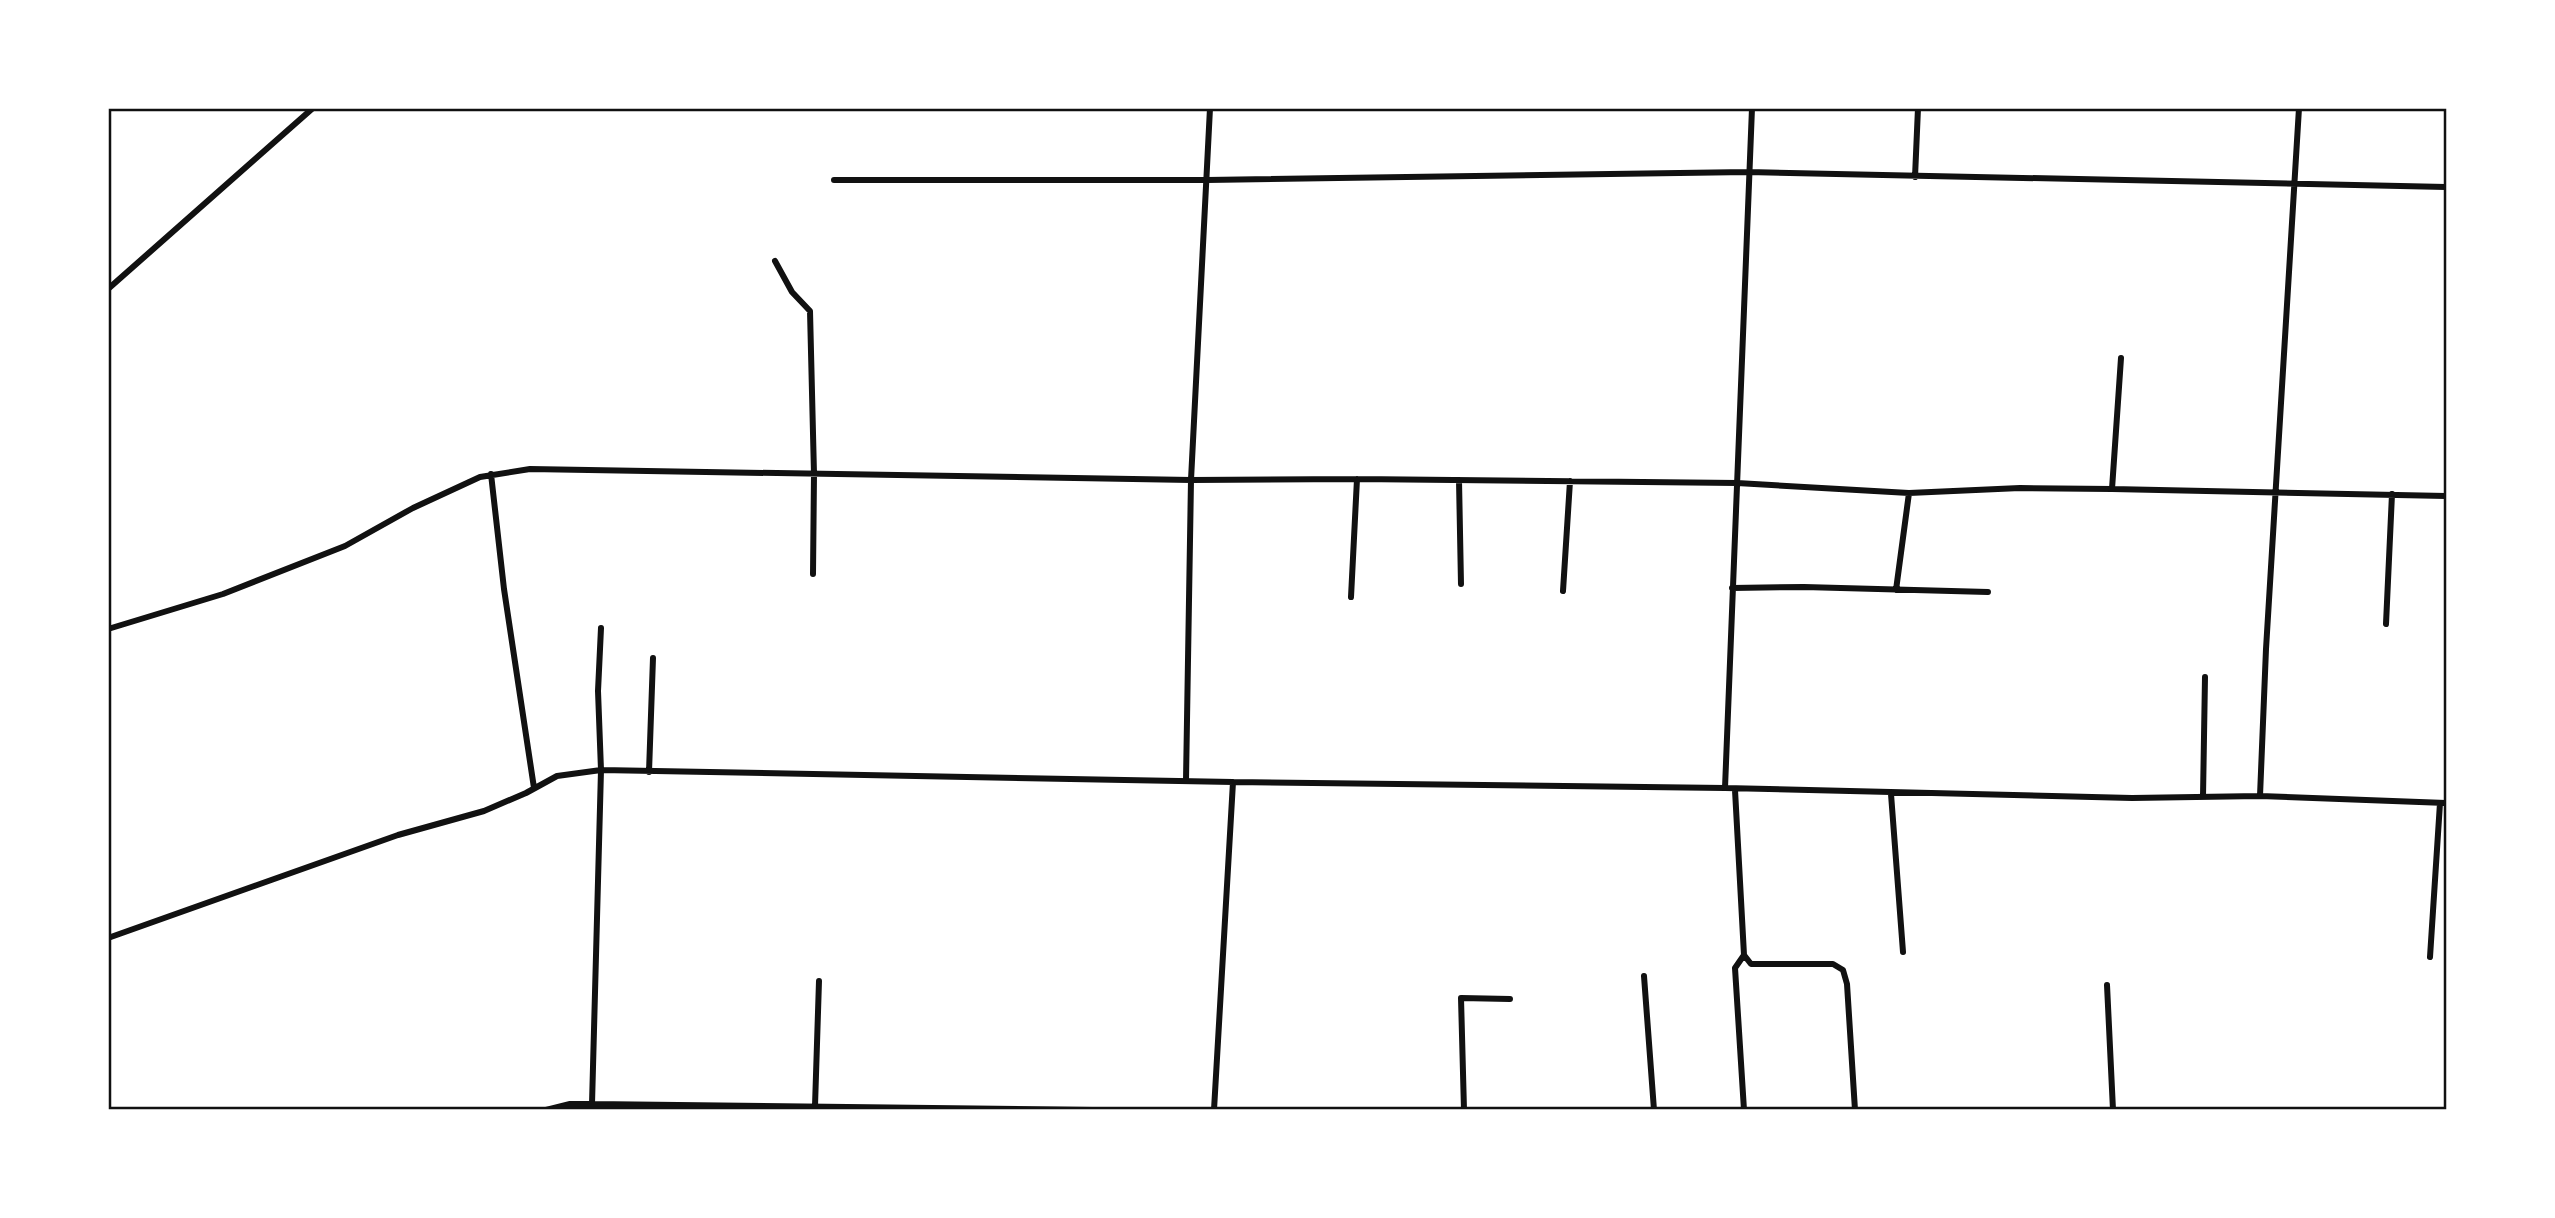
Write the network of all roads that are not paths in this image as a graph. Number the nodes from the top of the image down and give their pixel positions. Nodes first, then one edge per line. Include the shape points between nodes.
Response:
1 (313, 108) edge
2 (1210, 108) edge
3 (1752, 108) edge
4 (1918, 108) edge
5 (2299, 108) edge
6 (1748, 172) junction
7 (1915, 177) junction
8 (834, 180) dead end
9 (1207, 180) junction
10 (2295, 184) junction
11 (2446, 187) edge
12 (775, 261) dead end
13 (108, 289) edge
14 (2121, 358) dead end
15 (491, 474) junction
16 (814, 474) junction
17 (1357, 479) junction
18 (1191, 480) junction
19 (1459, 480) junction
20 (1570, 481) junction
21 (1737, 483) junction
22 (2112, 489) junction
23 (1909, 493) junction
24 (2275, 493) junction
25 (2392, 494) junction
26 (2446, 496) edge
27 (813, 574) dead end
28 (1461, 584) dead end
29 (1732, 588) junction
30 (1896, 590) junction
31 (1563, 591) dead end
32 (1988, 592) dead end
33 (1352, 597) dead end
34 (2386, 624) dead end
35 (601, 628) dead end
36 (108, 629) edge
37 (653, 658) dead end
38 (2205, 677) dead end
39 (601, 770) junction
40 (649, 772) junction
41 (1186, 780) junction
42 (1233, 782) junction
43 (534, 788) junction
44 (1725, 788) junction
45 (1735, 790) junction
46 (1891, 793) junction
47 (2260, 796) junction
48 (2203, 797) junction
49 (2443, 803) edge
50 (108, 938) edge
51 (1903, 952) dead end
52 (1744, 955) junction
53 (2430, 957) dead end
54 (1644, 976) dead end
55 (819, 981) dead end
56 (2107, 985) dead end
57 (1510, 999) dead end
58 (592, 1104) junction
59 (571, 1107) edge
60 (815, 1107) junction
61 (546, 1110) edge
62 (1092, 1110) edge
63 (1214, 1110) edge
64 (1464, 1110) edge
65 (1654, 1110) edge
66 (1744, 1110) edge
67 (1854, 1110) edge
68 (2113, 1110) edge

1 - 13 street
2 - 9 street
3 - 6 street
4 - 7 street
5 - 10 street
6 - 7 street
6 - 9 street
6 - 21 street
7 - 10 street
8 - 9 street
9 - 18 street
10 - 11 street
10 - 24 street
12 - 16 street via 792,292 810,311
14 - 22 street
15 - 16 street via 554,468
15 - 36 street via 413,508 345,546 223,593
15 - 43 street
16 - 18 street
16 - 27 street
17 - 18 street
17 - 19 street
17 - 33 street
18 - 41 street
19 - 20 street
19 - 28 street
20 - 21 street
20 - 31 street
21 - 23 street
21 - 29 street
22 - 23 street
22 - 24 street
23 - 30 street
24 - 25 street
24 - 47 street
25 - 26 street
25 - 34 street
29 - 30 street
29 - 44 street
30 - 32 street
35 - 39 street
37 - 40 street
38 - 48 street
39 - 40 street
39 - 43 street via 557,776
39 - 58 street
40 - 41 street
41 - 42 street
42 - 44 street
42 - 63 street
43 - 50 street via 484,811 398,835
44 - 45 street
45 - 46 street
45 - 52 street
46 - 48 street
46 - 51 street
47 - 48 street
47 - 49 street
49 - 53 street
52 - 66 street via 1735,968
52 - 67 street via 1751,964 1833,964 1843,970
54 - 65 street
55 - 60 street
56 - 68 street
57 - 64 street via 1461,998
58 - 59 street
58 - 60 street
59 - 61 street
60 - 62 street

